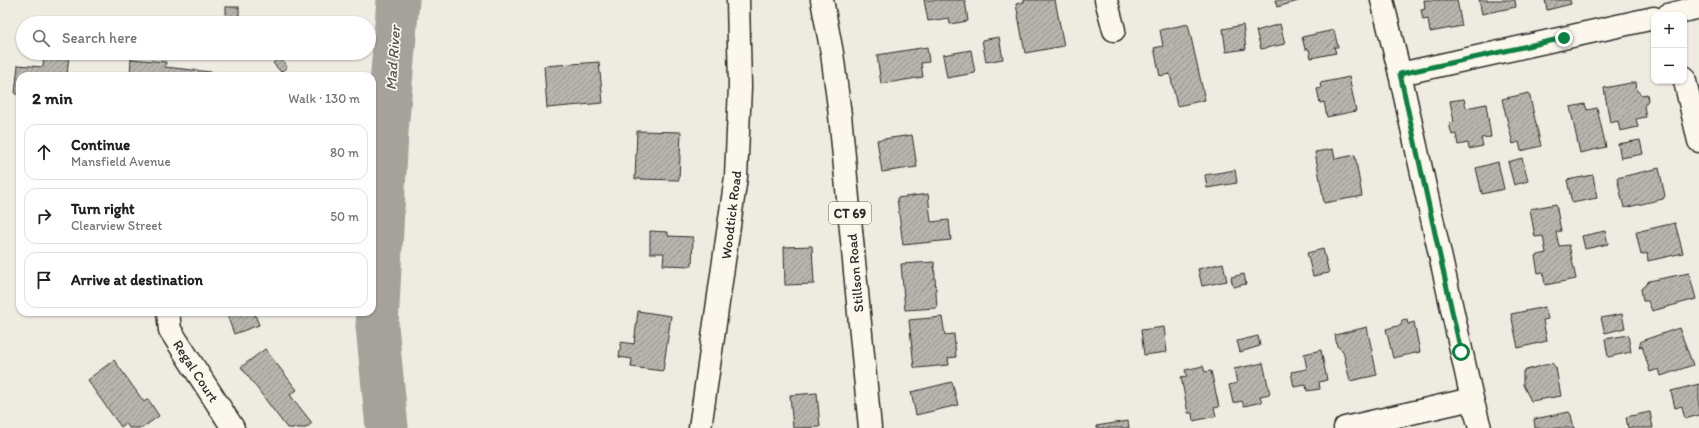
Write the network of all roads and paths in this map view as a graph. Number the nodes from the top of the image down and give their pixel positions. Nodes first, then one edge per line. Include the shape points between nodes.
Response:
1 (738, 0) edge
2 (822, 0) edge
3 (1106, 0) edge
4 (1382, 0) edge
5 (1666, 0) edge
6 (1699, 7) edge
7 (1668, 12) edge
8 (1680, 12) edge
9 (1651, 19) edge
10 (1114, 30) dead end
11 (1400, 74) junction
12 (1686, 84) edge
13 (1699, 141) edge
14 (168, 316) edge
15 (1472, 399) junction
16 (233, 428) edge
17 (700, 428) edge
18 (870, 428) edge
19 (1345, 428) edge
20 (1480, 428) edge

1 - 17 street, Woodtick Road via 740,87 736,177
2 - 18 street, Stillson Road / CT 69 via 840,115
3 - 10 street
4 - 11 street
5 - 7 street
6 - 8 street
9 - 11 street
11 - 15 street
12 - 13 street
14 - 16 street, Regal Court via 170,330
15 - 19 street
15 - 20 street

